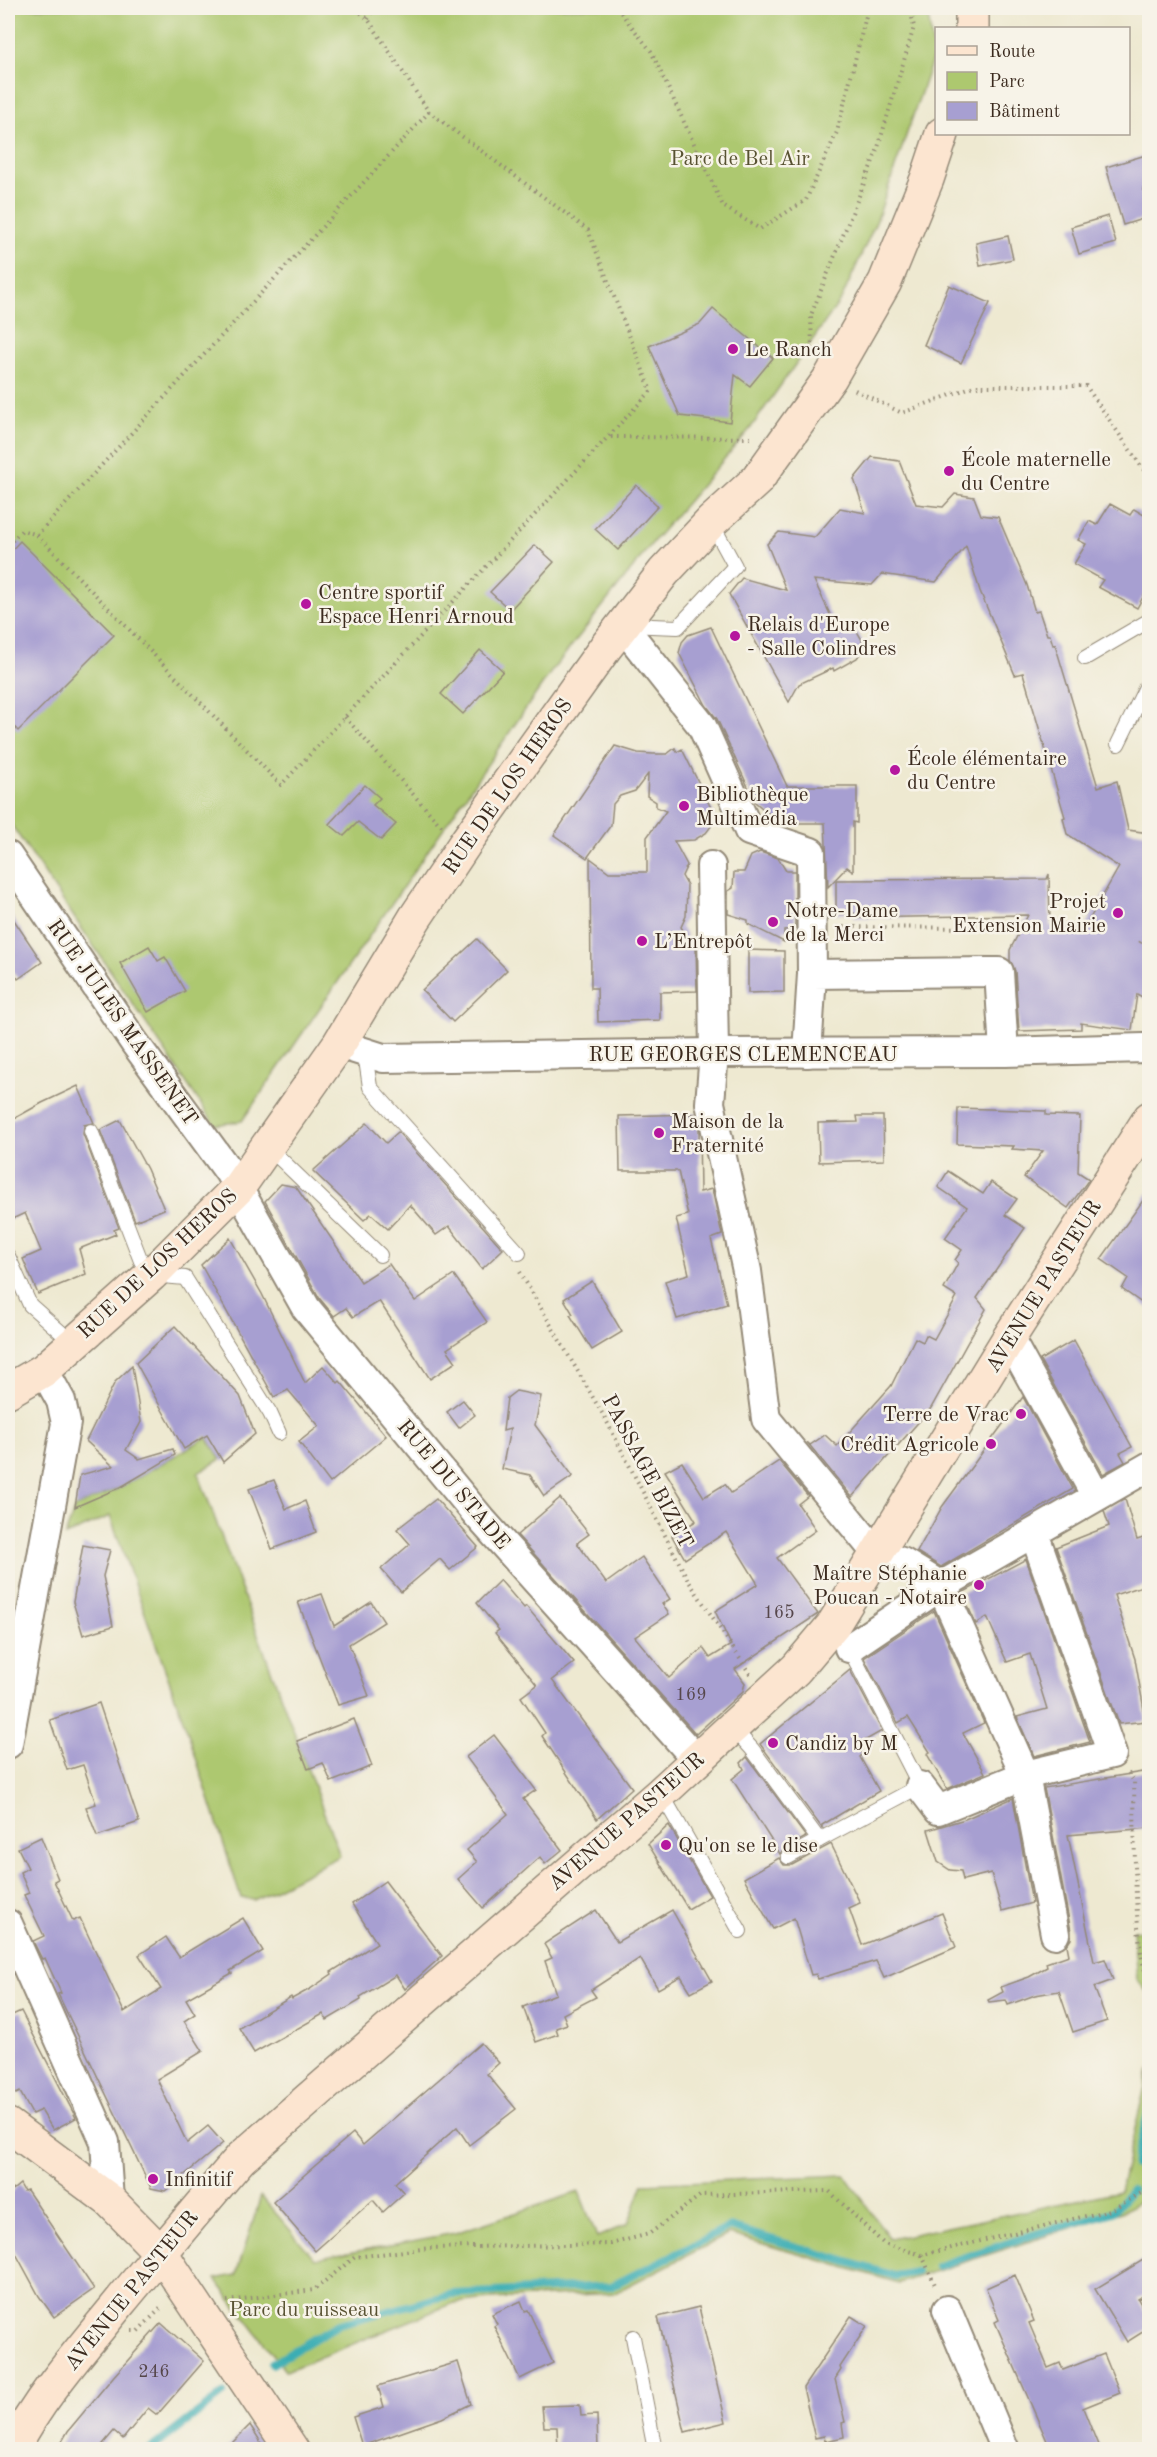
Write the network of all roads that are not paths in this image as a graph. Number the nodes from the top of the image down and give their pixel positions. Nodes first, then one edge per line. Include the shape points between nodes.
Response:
1 (972, 8) edge
2 (972, 27) edge
3 (942, 135) edge
4 (711, 522) junction
5 (1149, 620) edge
6 (622, 625) junction
7 (1085, 658) dead end
8 (1149, 684) edge
9 (1118, 744) dead end
10 (8, 856) edge
11 (711, 866) dead end
12 (812, 974) junction
13 (352, 1048) junction
14 (1149, 1050) edge
15 (1004, 1052) junction
16 (714, 1053) junction
17 (807, 1053) junction
18 (1149, 1118) edge
19 (91, 1131) dead end
20 (268, 1147) junction
21 (238, 1188) junction
22 (519, 1253) road end
23 (380, 1255) dead end
24 (8, 1256) edge
25 (151, 1275) junction
26 (1009, 1338) junction
27 (73, 1344) junction
28 (44, 1370) junction
29 (8, 1391) edge
30 (279, 1432) dead end
31 (1149, 1466) edge
32 (1096, 1496) junction
33 (1034, 1533) junction
34 (878, 1555) junction
35 (941, 1586) junction
36 (841, 1636) junction
37 (11, 1703) edge
38 (732, 1727) junction
39 (8, 1744) edge
40 (697, 1760) junction
41 (1025, 1775) junction
42 (920, 1786) junction
43 (661, 1793) junction
44 (819, 1840) junction
45 (788, 1857) dead end
46 (8, 1924) edge
47 (740, 1931) dead end
48 (1055, 1934) dead end
49 (8, 2125) edge
50 (109, 2200) junction
51 (161, 2253) junction
52 (947, 2310) road end
53 (633, 2337) dead end
54 (12, 2450) edge
55 (292, 2450) edge
56 (655, 2450) edge
57 (1005, 2450) edge

1 - 2 street
3 - 4 street, RUE DE LOS HEROS via 885,282 830,378 757,480
4 - 6 street, RUE DE LOS HEROS
4 - 6 lane via 735,566 678,627
5 - 7 lane
6 - 12 street via 702,726 749,831 811,852
6 - 13 street, RUE DE LOS HEROS via 415,918
8 - 9 lane
10 - 21 street, RUE JULES MASSENET
11 - 16 street
12 - 15 street via 999,972
12 - 17 street
13 - 16 street, RUE GEORGES CLEMENCEAU via 383,1058
13 - 20 street, RUE DE LOS HEROS
13 - 22 lane via 370,1087
14 - 15 street, RUE GEORGES CLEMENCEAU
15 - 17 street, RUE GEORGES CLEMENCEAU
16 - 17 street, RUE GEORGES CLEMENCEAU
16 - 34 street via 710,1103 747,1270 766,1419
18 - 26 street, AVENUE PASTEUR
19 - 25 lane via 141,1261
20 - 21 street, RUE DE LOS HEROS
20 - 23 lane
21 - 25 street, RUE DE LOS HEROS
21 - 40 street, RUE DU STADE via 306,1308 480,1518
24 - 27 lane via 30,1305
25 - 27 street, RUE DE LOS HEROS
25 - 30 lane via 185,1278
26 - 32 street
26 - 34 street, AVENUE PASTEUR
27 - 28 street, RUE DE LOS HEROS
28 - 29 street, RUE DE LOS HEROS
28 - 37 street via 62,1401 66,1423
31 - 32 street
32 - 33 street
33 - 35 street
33 - 41 street via 1112,1754
34 - 35 street via 902,1562
34 - 36 street, AVENUE PASTEUR
35 - 36 street
35 - 41 street
36 - 38 street, AVENUE PASTEUR via 796,1669
36 - 42 lane
37 - 39 street
38 - 40 street, AVENUE PASTEUR
38 - 44 lane
40 - 43 street, AVENUE PASTEUR
41 - 42 street via 938,1810
41 - 48 street
42 - 44 lane
43 - 47 lane
43 - 51 street, AVENUE PASTEUR via 241,2158
44 - 45 lane
46 - 50 street via 105,2142
49 - 50 street
50 - 51 street
51 - 54 street, AVENUE PASTEUR via 80,2351 24,2427
51 - 55 street
52 - 57 street
53 - 56 lane

